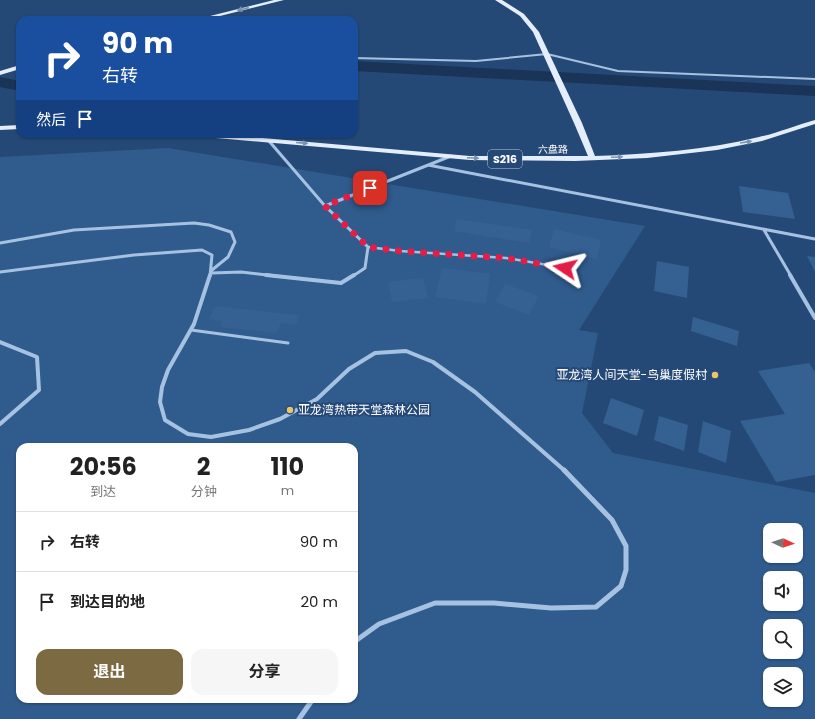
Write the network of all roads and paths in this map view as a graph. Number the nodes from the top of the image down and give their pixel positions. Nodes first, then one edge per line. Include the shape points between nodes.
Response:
1 (281, 0) edge
2 (498, 0) edge
3 (214, 16) edge
4 (548, 57) junction
5 (358, 58) edge
6 (16, 68) edge
7 (0, 73) edge
8 (815, 79) edge
9 (815, 122) edge
10 (16, 127) edge
11 (0, 128) edge
12 (244, 138) edge
13 (269, 140) junction
14 (451, 156) junction
15 (592, 158) junction
16 (428, 165) junction
17 (325, 206) junction
18 (764, 230) junction
19 (815, 239) edge
20 (0, 243) edge
21 (368, 247) junction
22 (565, 268) dead end
23 (0, 272) edge
24 (212, 272) junction
25 (815, 318) edge
26 (191, 330) junction
27 (0, 342) edge
28 (288, 343) dead end
29 (0, 424) edge
30 (358, 639) edge
31 (310, 703) edge
32 (299, 719) edge

1 -> 3 main road
2 - 4 main road via 522,15 536,32
4 - 5 lane via 476,61
4 - 8 lane via 618,71
4 - 15 main road
6 - 7 main road
15 -> 9 main road, 六盘路 / S216 via 664,154 752,141
10 - 11 main road
12 - 13 main road, 六盘路 / S216
13 -> 14 main road, 六盘路 / S216
13 - 17 street
14 -> 15 main road, 六盘路 / S216 via 505,159
14 - 16 street
16 - 17 street
16 - 18 street
17 - 21 street
18 - 19 street
18 - 25 street
20 - 24 street via 74,230 194,223 209,225 231,232 236,242 228,257
21 - 22 lane via 506,258
21 - 24 street via 364,268 341,283 241,272
23 - 24 street via 134,255 202,250 212,255
24 - 26 street
26 - 28 lane
26 - 30 street via 166,372 160,398 165,420 188,434 211,437 250,430 280,419 317,399 349,369 375,353 406,351 433,362 475,392 532,441 612,520 626,546 626,570 621,586 596,607 435,604 379,624
27 - 29 street via 37,356 39,390
31 - 32 street

